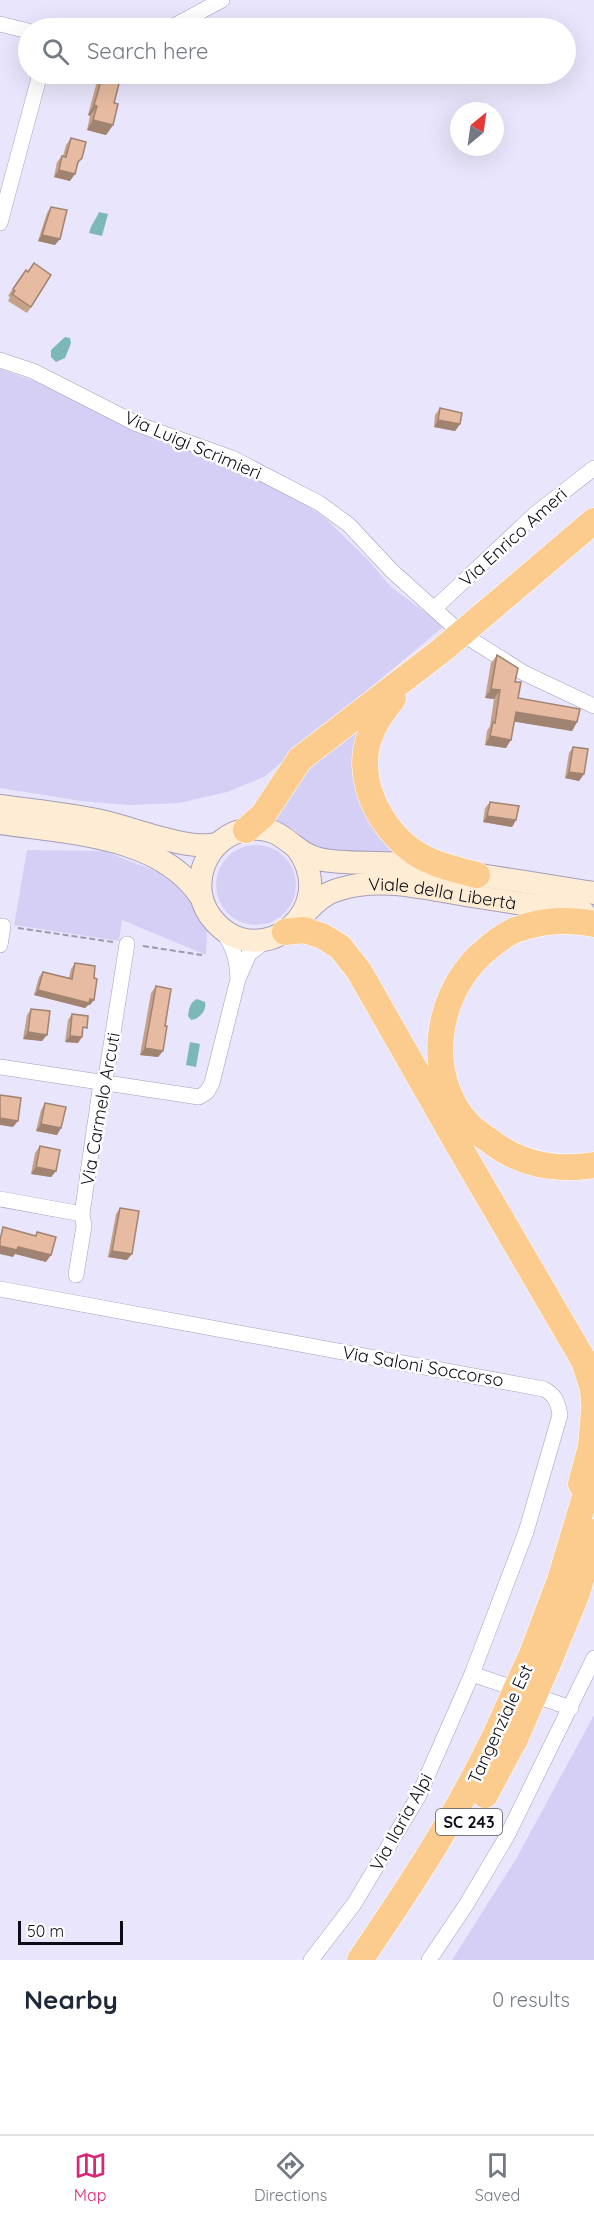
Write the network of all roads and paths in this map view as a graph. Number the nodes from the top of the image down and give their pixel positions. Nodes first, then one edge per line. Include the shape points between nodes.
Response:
1 (222, 0) edge
2 (189, 18) edge
3 (0, 24) edge
4 (18, 28) edge
5 (37, 84) edge
6 (0, 223) edge
7 (0, 360) edge
8 (594, 468) edge
9 (594, 521) edge
10 (435, 608) junction
11 (452, 625) dead end
12 (472, 640) dead end
13 (442, 650) junction
14 (594, 706) edge
15 (0, 804) edge
16 (0, 823) edge
17 (0, 828) edge
18 (246, 830) junction
19 (76, 835) junction
20 (217, 844) junction
21 (297, 848) junction
22 (477, 875) junction
23 (594, 893) edge
24 (201, 897) junction
25 (594, 914) edge
26 (217, 924) junction
27 (594, 924) edge
28 (3, 926) joint
29 (285, 929) junction
30 (127, 944) junction
31 (0, 945) edge
32 (202, 955) dead end
33 (238, 979) junction
34 (0, 1068) edge
35 (101, 1083) junction
36 (594, 1165) edge
37 (0, 1199) edge
38 (82, 1214) junction
39 (76, 1275) dead end
40 (0, 1289) edge
41 (594, 1404) edge
42 (594, 1411) edge
43 (594, 1467) edge
44 (594, 1532) edge
45 (560, 1580) junction
46 (541, 1658) junction
47 (594, 1658) edge
48 (472, 1674) junction
49 (571, 1708) junction
50 (505, 1738) junction
51 (311, 1960) edge
52 (360, 1960) edge
53 (381, 1960) edge
54 (429, 1960) edge

1 - 2 street
3 - 4 street
5 - 6 street
7 - 10 street, Via Luigi Scrimieri via 33,371 137,424 232,458 319,503 349,525 392,571
8 - 10 street, Via Enrico Ameri via 534,515
9 - 13 highway
10 - 11 street, Via Luigi Scrimieri
12 - 14 street via 524,673
13 - 18 highway via 300,759 263,814
13 - 22 highway via 381,713 371,731 365,771 380,816 394,834 432,862
15 - 20 main road via 104,822 207,847
16 - 19 main road
17 - 19 main road
18 - 20 main road
18 - 21 main road, Viale della Libertà via 277,833
19 - 24 main road via 114,841 153,856 187,878
20 - 24 main road via 202,868
21 - 22 main road, Viale della Libertà via 331,861 397,864
21 - 29 main road via 306,862 311,886 309,902
22 - 23 main road, Viale della Libertà
24 - 26 main road
25 - 29 main road, Viale della Libertà via 422,886 362,885 323,896
26 - 29 main road via 250,940
26 - 33 street via 233,948
27 - 36 highway via 545,922 515,930 491,945 458,982 441,1030 440,1055 444,1081 456,1107 469,1125 495,1145 517,1158 546,1167
28 - 30 path
28 - 31 street
29 - 33 street via 249,954
29 - 41 highway via 312,931 331,941 368,983 584,1360
30 - 32 path
30 - 35 street, Via Carmelo Arcuti via 107,1071
33 - 35 street via 207,1092 199,1097
34 - 35 street
35 - 38 street, Via Carmelo Arcuti
37 - 38 street
38 - 39 street, Via Carmelo Arcuti via 84,1226
40 - 48 street, Via Saloni Soccorso via 552,1393 560,1415 526,1532
42 - 45 highway via 591,1446
43 - 45 highway, Tangenziale Est / SC 243
44 - 46 highway, Tangenziale Est / SC 243 via 576,1593
45 - 46 highway, Tangenziale Est / SC 243
46 - 50 highway, Tangenziale Est / SC 243, bridge
47 - 49 street
48 - 49 street
48 - 51 street, Via Ilaria Alpi via 418,1797 354,1904
49 - 54 street via 507,1836
50 - 52 highway, Tangenziale Est / SC 243
50 - 53 highway, Tangenziale Est / SC 243 via 486,1794

